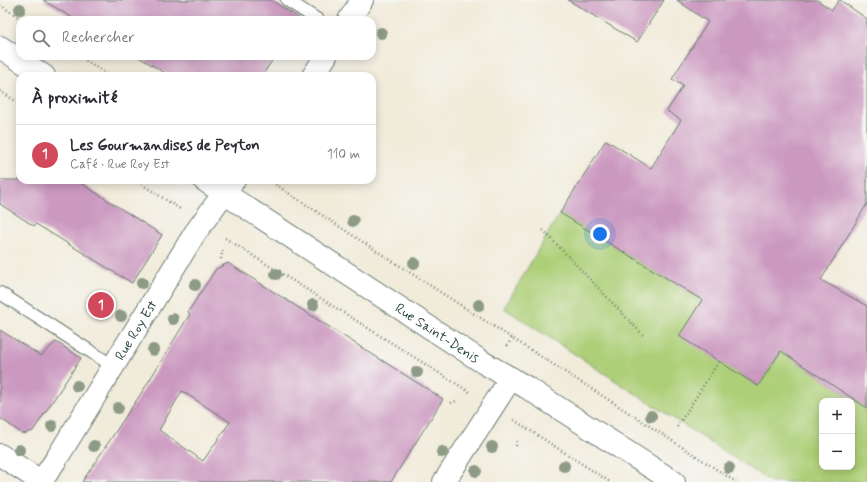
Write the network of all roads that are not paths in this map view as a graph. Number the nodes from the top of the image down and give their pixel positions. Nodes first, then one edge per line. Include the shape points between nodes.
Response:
1 (287, 0) edge
2 (362, 0) edge
3 (312, 16) edge
4 (352, 16) edge
5 (0, 47) edge
6 (16, 58) edge
7 (20, 60) edge
8 (323, 60) edge
9 (38, 72) edge
10 (316, 72) edge
11 (218, 184) edge
12 (229, 187) edge
13 (0, 293) edge
14 (113, 366) junction
15 (511, 378) junction
16 (0, 455) edge
17 (42, 482) edge
18 (444, 482) edge
19 (674, 482) edge

1 - 3 lane
2 - 4 main road
5 - 6 main road
7 - 9 main road
8 - 10 main road
11 - 12 main road, Rue Saint-Denis
12 - 14 main road, Rue Roy Est via 195,233
12 - 15 main road, Rue Saint-Denis via 484,363
13 - 14 lane
14 - 17 main road, Rue Roy Est
15 - 18 main road
15 - 19 main road, Rue Saint-Denis
16 - 17 main road

